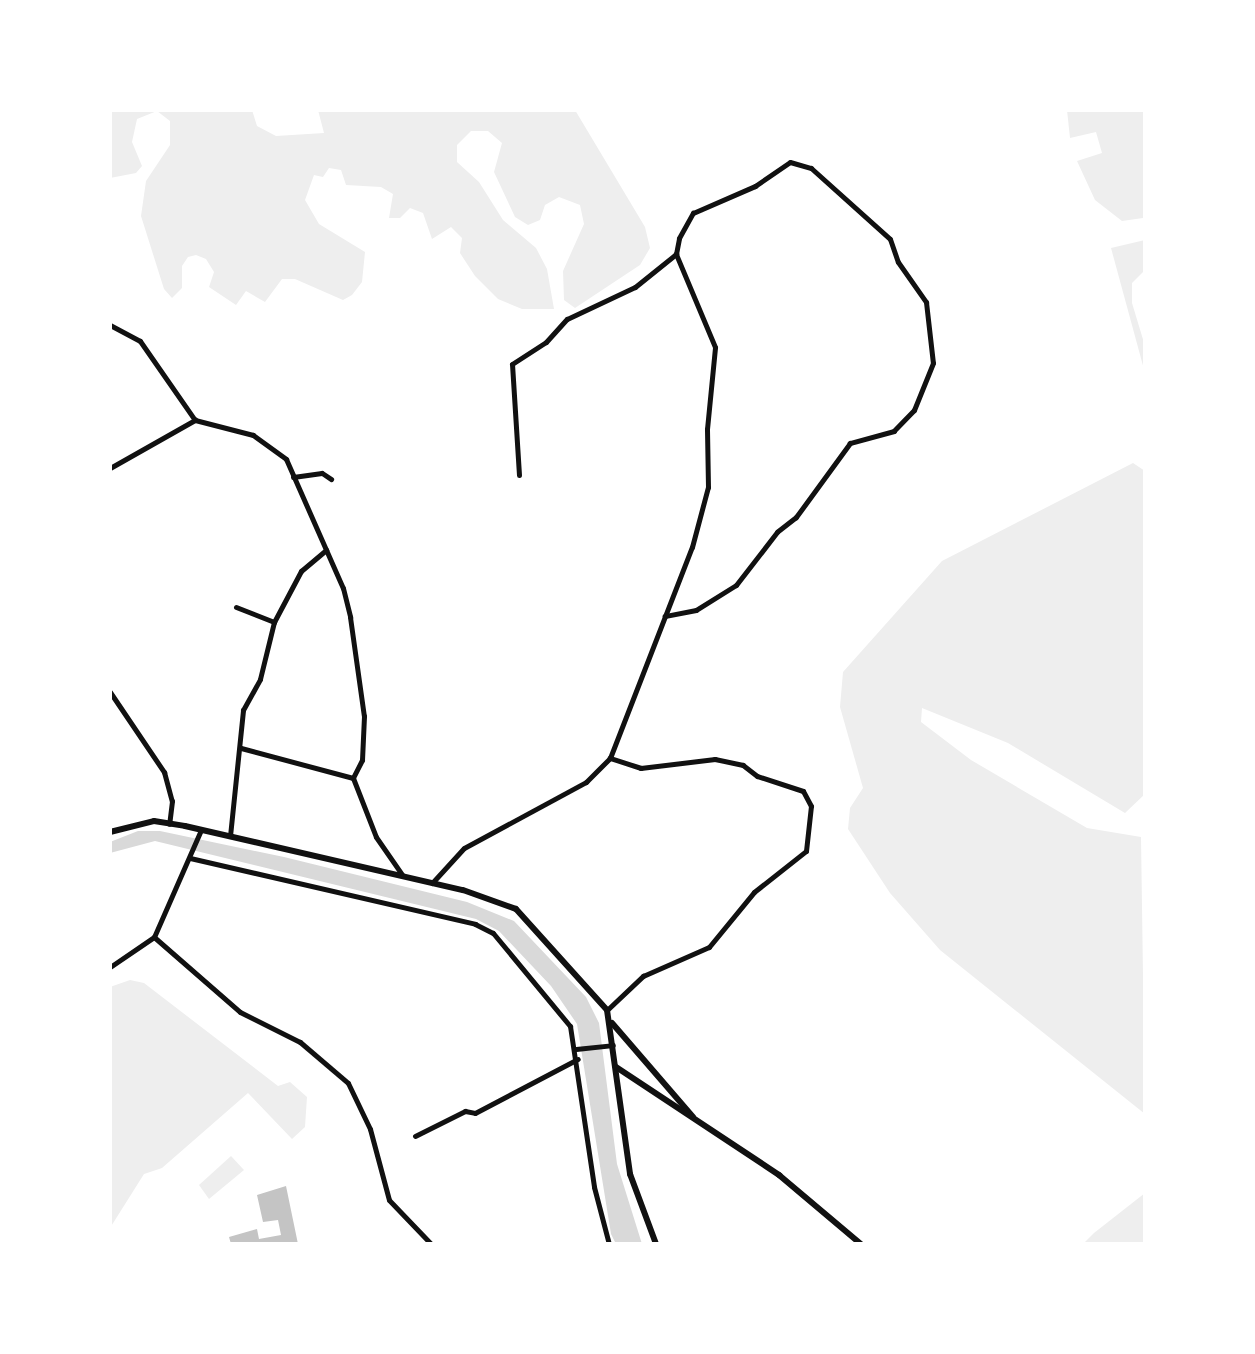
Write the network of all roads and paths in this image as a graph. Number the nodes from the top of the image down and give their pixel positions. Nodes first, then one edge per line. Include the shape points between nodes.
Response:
1 (676, 254) junction
2 (110, 325) edge
3 (195, 420) junction
4 (110, 468) edge
5 (519, 475) dead end
6 (293, 477) junction
7 (331, 479) dead end
8 (326, 550) junction
9 (236, 607) dead end
10 (665, 616) junction
11 (274, 622) junction
12 (110, 694) edge
13 (241, 748) junction
14 (610, 758) junction
15 (353, 778) junction
16 (169, 824) junction
17 (110, 832) edge
18 (200, 832) junction
19 (230, 836) junction
20 (190, 855) junction
21 (403, 877) junction
22 (432, 883) junction
23 (154, 937) junction
24 (110, 967) edge
25 (607, 1010) junction
26 (611, 1021) junction
27 (612, 1045) junction
28 (578, 1049) junction
29 (578, 1059) junction
30 (616, 1067) junction
31 (693, 1117) junction
32 (415, 1136) dead end
33 (431, 1244) edge
34 (609, 1244) edge
35 (656, 1244) edge
36 (861, 1244) edge

1 - 5 street via 635,287 567,319 546,342 512,364
1 - 10 street via 715,347 708,487
1 - 10 street via 693,213 755,186 790,162 811,168 890,239 898,262 926,302 933,363 914,410 894,431 850,443 796,517 777,532 736,585 696,610
2 - 3 street via 140,341
3 - 4 street
3 - 6 street via 272,444
6 - 7 street via 322,473
6 - 8 street
8 - 11 street via 301,571
8 - 15 street via 350,617 364,716 362,760
9 - 11 street
10 - 14 street
11 - 13 street via 260,679 243,710
12 - 16 street via 164,772 172,801
13 - 15 street
13 - 19 street
14 - 22 street via 586,782 464,848
14 - 25 street via 641,768 715,759 743,765 757,776 803,791 811,806 806,851 754,892 709,947 643,976
15 - 21 street via 376,837
16 - 17 street via 144,822
16 - 18 street
18 - 19 street
18 - 20 street
19 - 21 street
20 - 23 street
20 - 28 street via 475,924 493,933 570,1026
21 - 22 street
22 - 25 street via 516,909
23 - 24 street
23 - 33 street via 240,1012 300,1042 348,1083 370,1129 389,1200
25 - 26 street
26 - 27 street
26 - 31 street
27 - 28 street
27 - 30 street
28 - 29 street
29 - 32 street via 475,1113 465,1111
29 - 34 street via 585,1138
30 - 31 street
30 - 35 street via 630,1174
31 - 36 street via 779,1175

